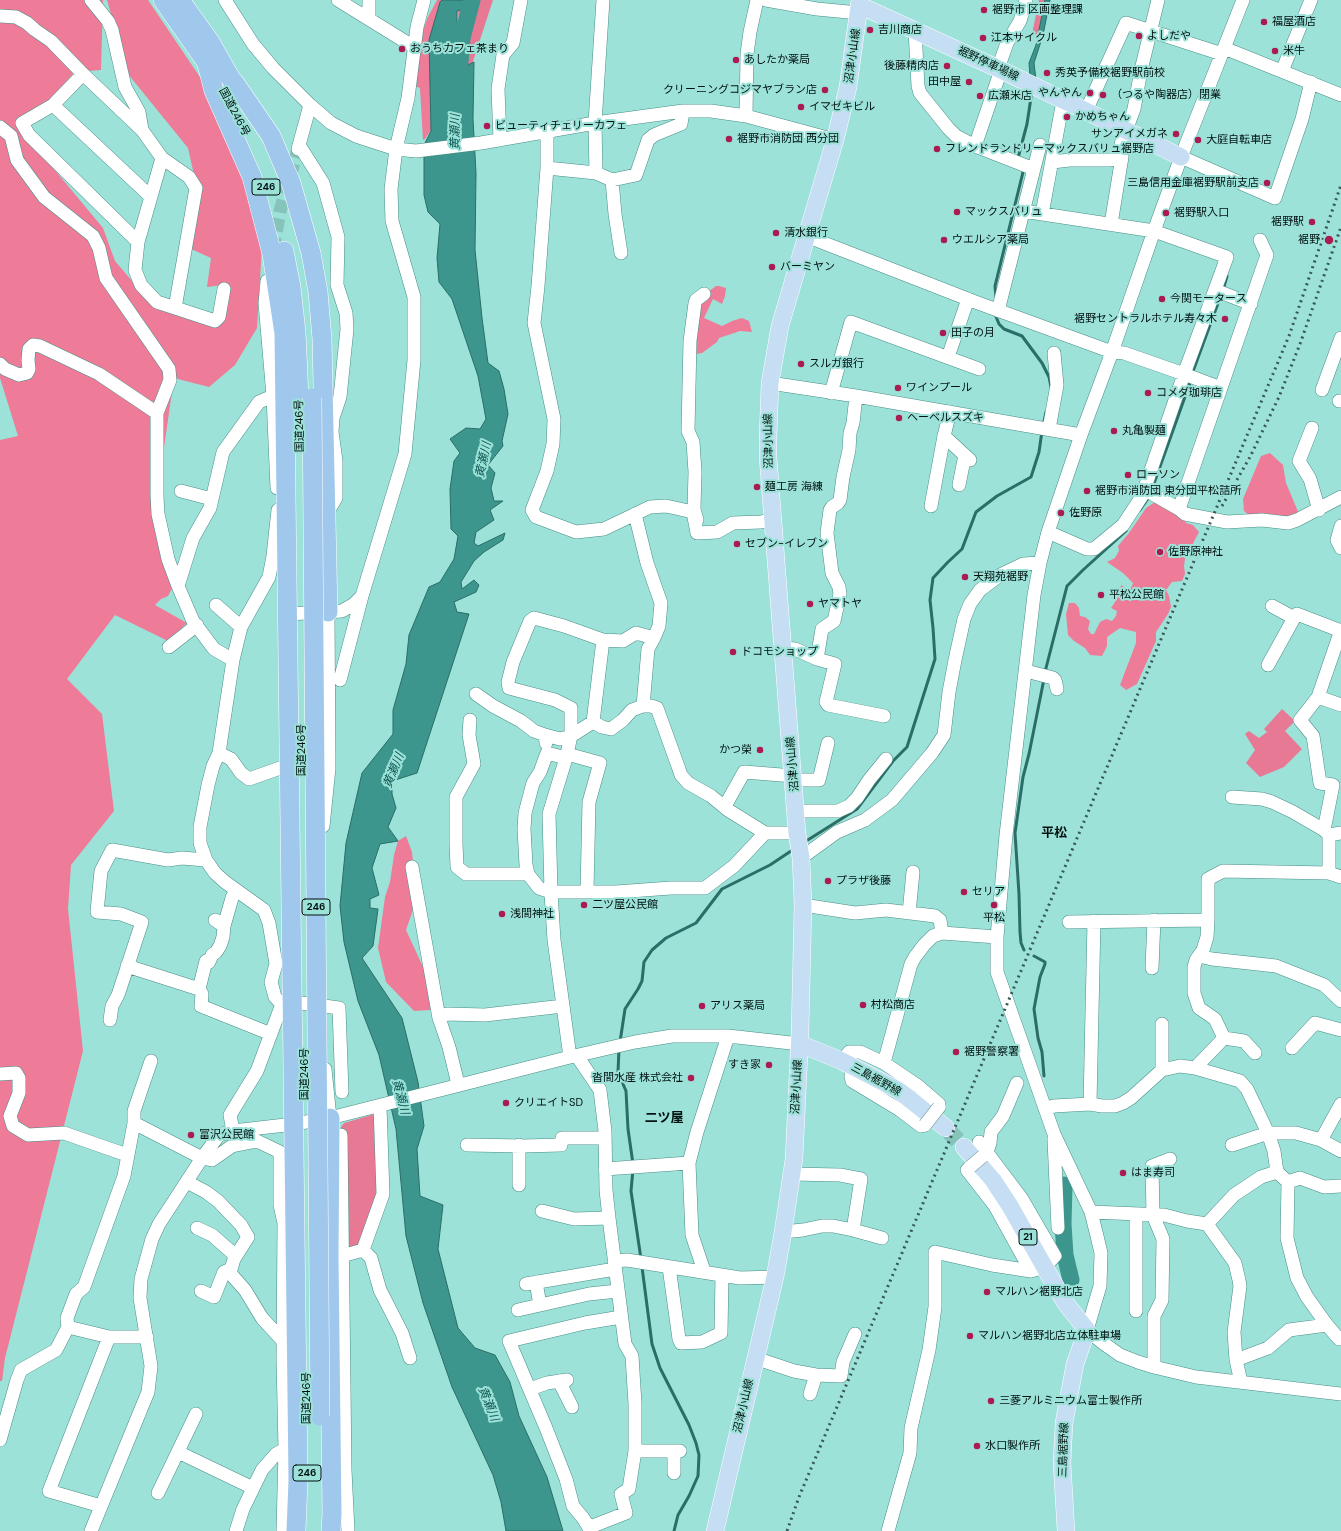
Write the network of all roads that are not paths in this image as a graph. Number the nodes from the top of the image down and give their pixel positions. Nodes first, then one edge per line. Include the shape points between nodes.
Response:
1 (91, 0) edge
2 (163, 0) edge
3 (180, 0) edge
4 (225, 0) edge
5 (338, 0) edge
6 (369, 0) edge
7 (424, 0) edge
8 (521, 0) edge
9 (604, 0) edge
10 (757, 0) edge
11 (766, 0) edge
12 (1026, 0) edge
13 (1158, 0) edge
14 (1243, 0) edge
15 (1311, 0) edge
16 (816, 5) edge
17 (859, 6) edge
18 (0, 16) edge
19 (369, 19) junction
20 (915, 30) junction
21 (1151, 31) junction
22 (414, 47) junction
23 (1223, 51) junction
24 (207, 64) junction
25 (1001, 70) junction
26 (1282, 71) junction
27 (84, 74) junction
28 (234, 82) junction
29 (1311, 82) junction
30 (1341, 95) edge
31 (1063, 101) junction
32 (53, 105) junction
33 (310, 105) junction
34 (682, 111) junction
35 (1086, 111) junction
36 (746, 116) junction
37 (595, 123) junction
38 (0, 127) edge
39 (142, 130) junction
40 (1127, 130) junction
41 (547, 132) junction
42 (500, 140) junction
43 (835, 140) junction
44 (1040, 145) dead end
45 (975, 146) junction
46 (396, 149) junction
47 (1181, 156) junction
48 (1122, 157) junction
49 (162, 158) junction
50 (1052, 162) junction
51 (547, 168) junction
52 (1034, 169) junction
53 (596, 173) junction
54 (612, 180) junction
55 (150, 196) junction
56 (1023, 211) junction
57 (1042, 214) junction
58 (1111, 224) junction
59 (1154, 231) junction
60 (806, 236) junction
61 (1260, 240) dead end
62 (138, 242) junction
63 (621, 253) dead end
64 (267, 281) dead end
65 (224, 289) dead end
66 (1219, 292) junction
67 (704, 294) dead end
68 (968, 299) junction
69 (1251, 304) junction
70 (175, 308) junction
71 (995, 309) junction
72 (1341, 338) edge
73 (1112, 352) junction
74 (1054, 353) dead end
75 (948, 357) junction
76 (0, 364) edge
77 (979, 369) dead end
78 (1189, 376) junction
79 (770, 383) junction
80 (1221, 388) junction
81 (1322, 390) dead end
82 (831, 393) junction
83 (273, 396) junction
84 (856, 396) junction
85 (306, 398) junction
86 (157, 412) junction
87 (950, 412) junction
88 (1312, 428) dead end
89 (1049, 429) junction
90 (1081, 435) junction
91 (944, 436) junction
92 (959, 485) dead end
93 (181, 491) dead end
94 (1149, 491) junction
95 (1341, 497) edge
96 (212, 499) junction
97 (932, 506) dead end
98 (1179, 509) junction
99 (1319, 510) junction
100 (635, 514) junction
101 (326, 515) junction
102 (282, 518) junction
103 (773, 519) junction
104 (1341, 526) edge
105 (1048, 532) junction
106 (699, 533) junction
107 (1341, 547) edge
108 (1040, 563) junction
109 (178, 586) junction
110 (288, 593) junction
111 (362, 596) junction
112 (216, 605) dead end
113 (1272, 606) dead end
114 (328, 612) junction
115 (288, 614) junction
116 (1294, 618) junction
117 (197, 626) junction
118 (242, 627) junction
119 (1341, 630) edge
120 (654, 638) junction
121 (603, 640) junction
122 (169, 647) dead end
123 (784, 648) junction
124 (817, 659) junction
125 (233, 660) junction
126 (1268, 665) dead end
127 (1026, 671) junction
128 (340, 680) dead end
129 (1057, 689) dead end
130 (476, 694) dead end
131 (1318, 697) junction
132 (1341, 705) edge
133 (643, 706) junction
134 (884, 716) dead end
135 (470, 720) dead end
136 (593, 722) junction
137 (545, 735) junction
138 (571, 736) junction
139 (828, 743) dead end
140 (219, 753) junction
141 (546, 753) junction
142 (566, 756) junction
143 (886, 759) dead end
144 (286, 767) junction
145 (329, 768) junction
146 (794, 778) junction
147 (1337, 786) edge
148 (1232, 797) dead end
149 (725, 806) junction
150 (797, 811) junction
151 (765, 833) junction
152 (1331, 833) edge
153 (797, 834) junction
154 (800, 856) junction
155 (206, 860) junction
156 (412, 867) dead end
157 (913, 872) dead end
158 (528, 874) junction
159 (1335, 875) edge
160 (236, 890) junction
161 (587, 891) junction
162 (551, 892) junction
163 (803, 905) junction
164 (909, 913) junction
165 (1154, 920) junction
166 (1208, 920) junction
167 (1094, 921) junction
168 (1069, 922) dead end
169 (942, 933) junction
170 (997, 937) junction
171 (1199, 956) junction
172 (127, 966) junction
173 (1152, 968) dead end
174 (199, 989) junction
175 (1341, 1001) edge
176 (287, 1003) junction
177 (318, 1005) junction
178 (563, 1006) junction
179 (439, 1018) junction
180 (110, 1020) dead end
181 (1162, 1024) dead end
182 (1341, 1030) edge
183 (271, 1034) junction
184 (728, 1036) junction
185 (1224, 1038) junction
186 (800, 1044) junction
187 (1292, 1048) dead end
188 (1255, 1053) dead end
189 (574, 1056) junction
190 (151, 1061) dead end
191 (848, 1064) junction
192 (884, 1064) junction
193 (1195, 1068) junction
194 (1162, 1070) junction
195 (0, 1074) edge
196 (1017, 1083) dead end
197 (456, 1085) junction
198 (342, 1092) dead end
199 (1090, 1104) junction
200 (1341, 1104) edge
201 (381, 1105) junction
202 (1045, 1110) junction
203 (330, 1118) junction
204 (134, 1123) junction
205 (294, 1124) junction
206 (946, 1128) tunnel mouth
207 (233, 1131) junction
208 (1268, 1133) junction
209 (1054, 1134) junction
210 (341, 1135) dead end
211 (605, 1138) junction
212 (1321, 1140) junction
213 (467, 1144) dead end
214 (1232, 1145) dead end
215 (519, 1146) junction
216 (978, 1149) junction
217 (1341, 1150) edge
218 (127, 1155) junction
219 (202, 1158) junction
220 (1170, 1159) dead end
221 (689, 1163) junction
222 (605, 1168) junction
223 (1277, 1172) junction
224 (792, 1174) junction
225 (188, 1182) junction
226 (1288, 1182) junction
227 (519, 1186) dead end
228 (1341, 1186) edge
229 (542, 1211) dead end
230 (1091, 1212) junction
231 (1136, 1214) junction
232 (1154, 1215) junction
233 (609, 1218) junction
234 (1207, 1224) junction
235 (197, 1228) dead end
236 (1058, 1228) dead end
237 (853, 1230) junction
238 (783, 1232) junction
239 (882, 1238) dead end
240 (363, 1250) junction
241 (236, 1256) junction
242 (336, 1256) junction
243 (1047, 1260) junction
244 (615, 1265) junction
245 (669, 1267) junction
246 (231, 1269) junction
247 (704, 1271) junction
248 (722, 1276) junction
249 (775, 1277) junction
250 (618, 1290) junction
251 (201, 1291) dead end
252 (540, 1306) junction
253 (518, 1310) dead end
254 (1136, 1311) dead end
255 (622, 1317) junction
256 (1327, 1325) junction
257 (68, 1327) junction
258 (1087, 1330) junction
259 (855, 1334) dead end
260 (109, 1337) junction
261 (147, 1337) junction
262 (1341, 1339) edge
263 (283, 1341) junction
264 (410, 1358) dead end
265 (755, 1358) junction
266 (1236, 1360) junction
267 (1154, 1367) junction
268 (816, 1375) junction
269 (1241, 1382) junction
270 (530, 1389) junction
271 (810, 1394) dead end
272 (1341, 1394) edge
273 (572, 1408) dead end
274 (196, 1414) dead end
275 (314, 1416) junction
276 (0, 1440) edge
277 (285, 1449) junction
278 (634, 1450) junction
279 (178, 1452) junction
280 (674, 1473) dead end
281 (253, 1488) junction
282 (158, 1493) dead end
283 (101, 1506) junction
284 (590, 1529) edge
285 (91, 1531) edge
286 (236, 1531) edge
287 (283, 1531) edge
288 (296, 1531) edge
289 (306, 1531) edge
290 (319, 1531) edge
291 (331, 1531) edge
292 (348, 1531) edge
293 (715, 1531) edge
294 (888, 1531) edge
295 (1066, 1531) edge

1 - 39 street via 112,30 125,87 139,112
2 - 24 highway, 国道246号 / 246
3 - 28 highway, 国道246号 / 246
4 - 33 street via 253,44
5 - 19 street
6 - 19 street
7 - 22 street
8 - 42 street via 513,43 503,55 498,89
9 - 37 street
10 - 36 street via 747,54
11 - 16 street
12 - 25 street via 1020,21 1007,43 1000,62
13 - 21 street
14 - 23 street
15 - 26 street
16 - 17 street
17 - 20 main road, 裾野停車場線
17 - 43 main road, 沼津小山線 via 848,87
18 - 27 street via 16,17 27,23 51,41
19 - 22 street
20 - 25 main road, 裾野停車場線
20 - 45 street via 920,93 956,136
21 - 23 street
21 - 35 street via 1126,22
21 - 40 street
22 - 46 street via 408,98
23 - 26 street
23 - 47 street
24 - 85 highway, 国道246号 / 246 via 248,140 282,238
24 - 102 highway via 214,91 252,177 272,254 284,333
25 - 31 main road, 裾野停車場線
25 - 45 street
26 - 29 street
27 - 32 street
27 - 39 street
28 - 85 highway, 国道246号 / 246 via 259,132 280,184 296,235 307,292 311,331
28 - 101 highway via 271,136 291,182 311,253 322,339
29 - 30 street
29 - 47 street via 1302,119 1275,198
31 - 35 main road, 裾野停車場線
31 - 50 street
32 - 55 street
32 - 62 street via 22,123 29,135
33 - 46 street via 330,124
33 - 101 street via 298,147 323,183 338,237 337,285 346,313 347,329 340,397 333,418 332,432 336,461 336,498
34 - 36 street
34 - 37 street
34 - 54 street via 681,124 648,140 636,175
35 - 40 main road, 裾野停車場線
36 - 43 street
37 - 41 street
37 - 53 street
38 - 86 street via 11,136 17,160 44,197 92,236 99,248 106,278 169,369 170,380
39 - 49 street
40 - 47 main road, 裾野停車場線
40 - 48 street via 1121,144
41 - 42 street
41 - 51 street
42 - 46 street via 416,151
43 - 60 main road, 沼津小山線
44 - 52 street
45 - 52 street
46 - 111 street via 391,189 392,221 414,297 414,360 405,454
47 - 59 street
48 - 50 street via 1110,160
48 - 58 street
49 - 55 street
49 - 70 street via 189,177 196,188
50 - 57 street
51 - 53 street
51 - 100 street via 534,323 554,419 553,444 547,471 532,510 536,517 576,532 604,529
52 - 56 street
53 - 54 street
54 - 63 street
55 - 62 street
56 - 57 street
56 - 71 street via 1000,303
57 - 58 street
58 - 59 street
59 - 66 street via 1227,258
59 - 73 street
60 - 68 street
60 - 79 main road, 沼津小山線 via 780,326
61 - 69 street via 1267,255
62 - 70 street via 135,270 141,285 157,302
64 - 83 street via 265,303
65 - 70 street via 219,317 215,321
66 - 69 street
66 - 78 street
67 - 106 street via 696,300 692,319 688,431 693,442 694,509
68 - 71 street
68 - 75 street
69 - 80 street
71 - 73 street
72 - 81 street
73 - 78 street via 1124,353
73 - 90 street
74 - 89 street via 1057,385
75 - 77 street
75 - 82 street via 851,322
76 - 86 street via 19,375 27,373 30,369 29,349 32,345 40,346 99,374
78 - 80 street
78 - 94 street
79 - 82 street
79 - 103 main road, 沼津小山線 via 768,438
80 - 98 street
82 - 84 street
83 - 96 street via 259,402 223,452
83 - 102 street
84 - 87 street
84 - 124 street via 840,500 830,510 827,533 832,572 840,594 834,620 822,629
85 - 275 highway, 国道246号 / 246, bridge
86 - 109 street via 158,514
87 - 89 street
87 - 91 street
88 - 99 street via 1299,461 1310,479
89 - 90 street
90 - 105 street
91 - 92 street via 967,457
91 - 97 street
93 - 96 street
94 - 98 street
94 - 105 street via 1142,496 1123,525 1094,549 1087,549
95 - 99 street
96 - 109 street via 210,508 193,538
98 - 99 street via 1185,514 1227,522 1262,520 1288,523
100 - 106 street via 650,507 666,506 693,512
100 - 120 street via 647,563 661,603 659,626
101 - 114 highway
102 - 110 highway
102 - 118 street via 269,577
103 - 106 street via 733,523 717,532
103 - 123 main road, 沼津小山線
104 - 107 street via 1337,540
105 - 108 street
108 - 127 street
108 - 154 street via 1023,564 1000,575 980,590 970,604 955,660 944,735 928,758 892,800 865,820 837,832
109 - 117 street
110 - 115 highway
110 - 144 street via 280,598
111 - 114 street via 342,611
111 - 128 street
112 - 118 street
113 - 116 street
114 - 115 street
114 - 145 street
115 - 144 highway
116 - 119 street via 1296,614
116 - 126 street
117 - 122 street
117 - 125 street via 214,649
118 - 125 street
119 - 131 street
120 - 121 street via 636,633 622,641
120 - 133 street via 648,649
121 - 136 street
121 - 138 street via 534,618 530,620 513,662 509,688 555,700 571,708
123 - 124 street via 795,649
123 - 146 main road, 沼津小山線
124 - 134 street via 835,664 826,702 828,705
125 - 140 street
127 - 129 street via 1055,680
127 - 170 street
130 - 137 street via 534,732
131 - 132 street
131 - 147 street via 1300,720 1313,736 1320,783
133 - 136 street via 632,710 611,729
133 - 149 street via 657,708 681,775 688,783
135 - 158 street via 469,735 474,764 456,797 458,867 466,874
136 - 138 street
137 - 138 street via 560,739
137 - 141 street via 548,750
138 - 142 street
139 - 146 street via 819,780
140 - 144 street via 231,759 241,773 249,778
140 - 155 street via 213,766 200,827 200,843
141 - 142 street
141 - 158 street via 540,772 533,783 525,813
142 - 161 street via 600,763 589,802
142 - 162 street via 549,814
143 - 150 street via 849,806 838,811
144 - 145 street
144 - 176 highway
145 - 177 street via 316,898
146 - 149 street via 744,772
146 - 150 main road, 沼津小山線
147 - 152 street
148 - 152 street via 1272,802
149 - 151 street
150 - 153 main road, 沼津小山線
151 - 153 street
151 - 161 street via 734,866 705,888
152 - 159 street
153 - 154 main road, 沼津小山線
154 - 163 main road, 沼津小山線
155 - 160 street via 215,873
155 - 172 street via 168,860 112,850 101,871 96,912 121,914 142,922
156 - 179 street
157 - 164 street
158 - 162 street via 539,888
159 - 166 street via 1223,871 1208,879
160 - 174 street via 219,923 223,937 220,946 212,955 210,962 206,961
160 - 176 street via 264,910 269,923 276,964 271,982 275,997
161 - 162 street
162 - 178 street via 554,940
163 - 164 street via 855,913 886,910
163 - 186 main road, 沼津小山線
164 - 169 street via 935,916 940,920
165 - 166 street
165 - 167 street
165 - 173 street
166 - 171 street via 1207,936
167 - 168 street
167 - 199 street
169 - 170 street
169 - 192 street via 933,936 915,957
170 - 202 street via 997,972
171 - 175 street via 1276,966 1324,985
171 - 185 street via 1194,967 1194,993 1199,1008 1215,1019
172 - 174 street
172 - 180 street via 112,1006
174 - 183 street via 202,994 201,1006
176 - 177 street
176 - 183 street
176 - 205 highway
177 - 198 street via 340,1008
177 - 203 street
178 - 179 street via 485,1015 447,1014
178 - 189 street
179 - 197 street via 449,1047
181 - 194 street
182 - 187 street via 1315,1023
183 - 207 street via 257,1071 230,1115
184 - 186 street
184 - 189 street via 672,1036
184 - 221 street
185 - 188 street via 1244,1041
185 - 193 street
186 - 191 main road, 三島裾野線
186 - 224 main road, 沼津小山線
189 - 197 street
189 - 211 street via 600,1090
190 - 204 street via 134,1112
191 - 192 street via 849,1052 854,1051
191 - 192 street, bridge via 852,1081 921,1126 925,1125 939,1104 918,1086
191 - 206 main road, 三島裾野線 via 898,1090
193 - 194 street via 1180,1066
193 - 208 street via 1240,1081 1247,1089
194 - 199 street via 1123,1103 1115,1106
195 - 218 street via 16,1073 19,1078 19,1093 10,1116 13,1126 28,1135 64,1133
196 - 216 street via 1003,1116 991,1132 990,1143
197 - 201 street
199 - 202 street via 1054,1106
200 - 212 street
201 - 203 street
201 - 240 street via 383,1194
202 - 209 street
203 - 205 street
203 - 242 highway
204 - 218 street
204 - 219 street
205 - 207 street
205 - 288 highway via 298,1481
207 - 219 street via 220,1135
208 - 212 street via 1296,1133
208 - 214 street
208 - 223 street
209 - 230 street
209 - 236 street
210 - 242 street
211 - 215 street via 562,1138 561,1144
211 - 222 street
212 - 217 street
213 - 215 street
215 - 227 street
216 - 243 main road, 21 via 992,1180
216 - 243 street via 1022,1199
216 - 243 street, bridge via 967,1170 995,1206
218 - 257 street via 124,1176 84,1287 76,1294 67,1318
219 - 225 street
219 - 263 street via 212,1160 232,1146 257,1141 280,1152 280,1205 284,1223
220 - 232 street via 1152,1166
221 - 222 street
221 - 247 street via 692,1235
222 - 233 street
223 - 226 street
223 - 234 street via 1261,1177 1234,1195
224 - 237 street via 840,1175 861,1179
224 - 238 main road, 沼津小山線
225 - 241 street via 218,1201 241,1225 248,1237
225 - 261 street via 159,1224 146,1258 140,1298
226 - 228 street via 1300,1178 1324,1187
226 - 256 street via 1289,1250 1297,1278
229 - 233 street via 574,1220
230 - 231 street
230 - 258 street via 1101,1253 1101,1272 1097,1300
231 - 232 street
231 - 254 street
232 - 234 street
232 - 267 street via 1164,1239 1162,1300 1154,1316
233 - 244 street
234 - 266 street via 1235,1263 1240,1280 1234,1332
235 - 241 street via 212,1235
237 - 238 street via 822,1226
237 - 239 street
238 - 249 main road, 沼津小山線
240 - 242 street
240 - 264 street via 371,1258 380,1290 402,1333
241 - 246 street
242 - 291 highway
242 - 292 street
243 - 258 main road, 21 via 1067,1304
243 - 294 street via 992,1265 935,1252 935,1307 928,1350 910,1428 910,1453
244 - 245 street via 627,1260
244 - 250 street
244 - 252 street via 531,1283
245 - 247 street
245 - 248 street via 681,1344 702,1342 721,1333
246 - 251 street via 224,1272 214,1297
246 - 263 street via 230,1273 245,1290 262,1318
247 - 248 street
248 - 249 street
249 - 265 main road, 沼津小山線
250 - 252 street
250 - 255 street
252 - 253 street
255 - 270 street via 509,1340
255 - 278 street via 625,1344 632,1356
256 - 262 street
256 - 266 street via 1289,1330 1268,1348
257 - 260 street
257 - 276 street via 56,1350 21,1370
258 - 267 street via 1120,1355
258 - 295 main road, 三島裾野線 via 1075,1364 1064,1423 1062,1462
259 - 268 street via 843,1362 841,1376
260 - 261 street
260 - 283 street via 49,1491
261 - 283 street via 151,1366 148,1392
263 - 277 street
265 - 268 street via 794,1371
265 - 293 main road, 沼津小山線
266 - 269 street
267 - 269 street
268 - 271 street
269 - 272 street
270 - 273 street via 563,1380
270 - 284 street via 566,1479 573,1506
274 - 279 street
275 - 289 highway, 国道246号 / 246
275 - 290 highway, 国道246号 / 246
277 - 281 street via 276,1454 262,1470
277 - 287 street
278 - 280 street via 677,1451
278 - 284 street via 629,1489 622,1494 626,1513
279 - 281 street
279 - 282 street
281 - 286 street
283 - 285 street

